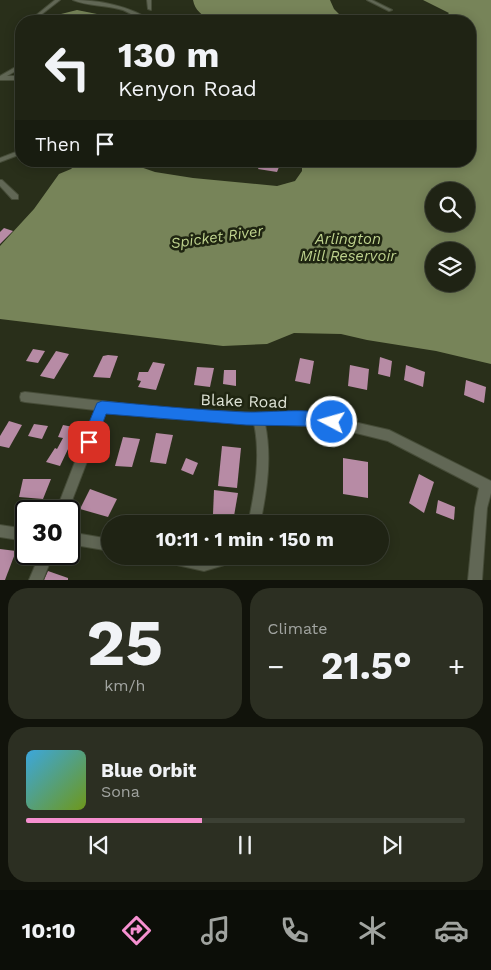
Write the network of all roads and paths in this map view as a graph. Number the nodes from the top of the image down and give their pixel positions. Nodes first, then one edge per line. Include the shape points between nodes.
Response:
1 (58, 0) edge
2 (75, 0) edge
3 (149, 0) edge
4 (369, 0) edge
5 (150, 8) dead end
6 (390, 10) dead end
7 (39, 15) edge
8 (141, 15) edge
9 (15, 69) edge
10 (0, 78) edge
11 (15, 78) edge
12 (15, 154) edge
13 (0, 160) edge
14 (0, 182) edge
15 (15, 198) dead end
16 (25, 397) dead end
17 (102, 407) junction
18 (258, 418) junction
19 (488, 486) edge
20 (66, 500) edge
21 (256, 515) edge
22 (0, 531) edge
23 (15, 533) edge
24 (80, 540) edge
25 (101, 543) edge
26 (42, 565) edge
27 (36, 580) edge
28 (475, 580) edge

1 - 7 street
2 - 8 street via 112,5
3 - 5 street
4 - 6 street
9 - 10 street
10 - 11 street
12 - 13 street
14 - 15 street
16 - 17 street
17 - 18 street, Blake Road
17 - 20 street
18 - 19 street, Blake Road via 304,419 360,427 389,436
18 - 21 street via 262,473
19 - 28 street via 482,508
22 - 23 street
24 - 25 street
26 - 27 street

